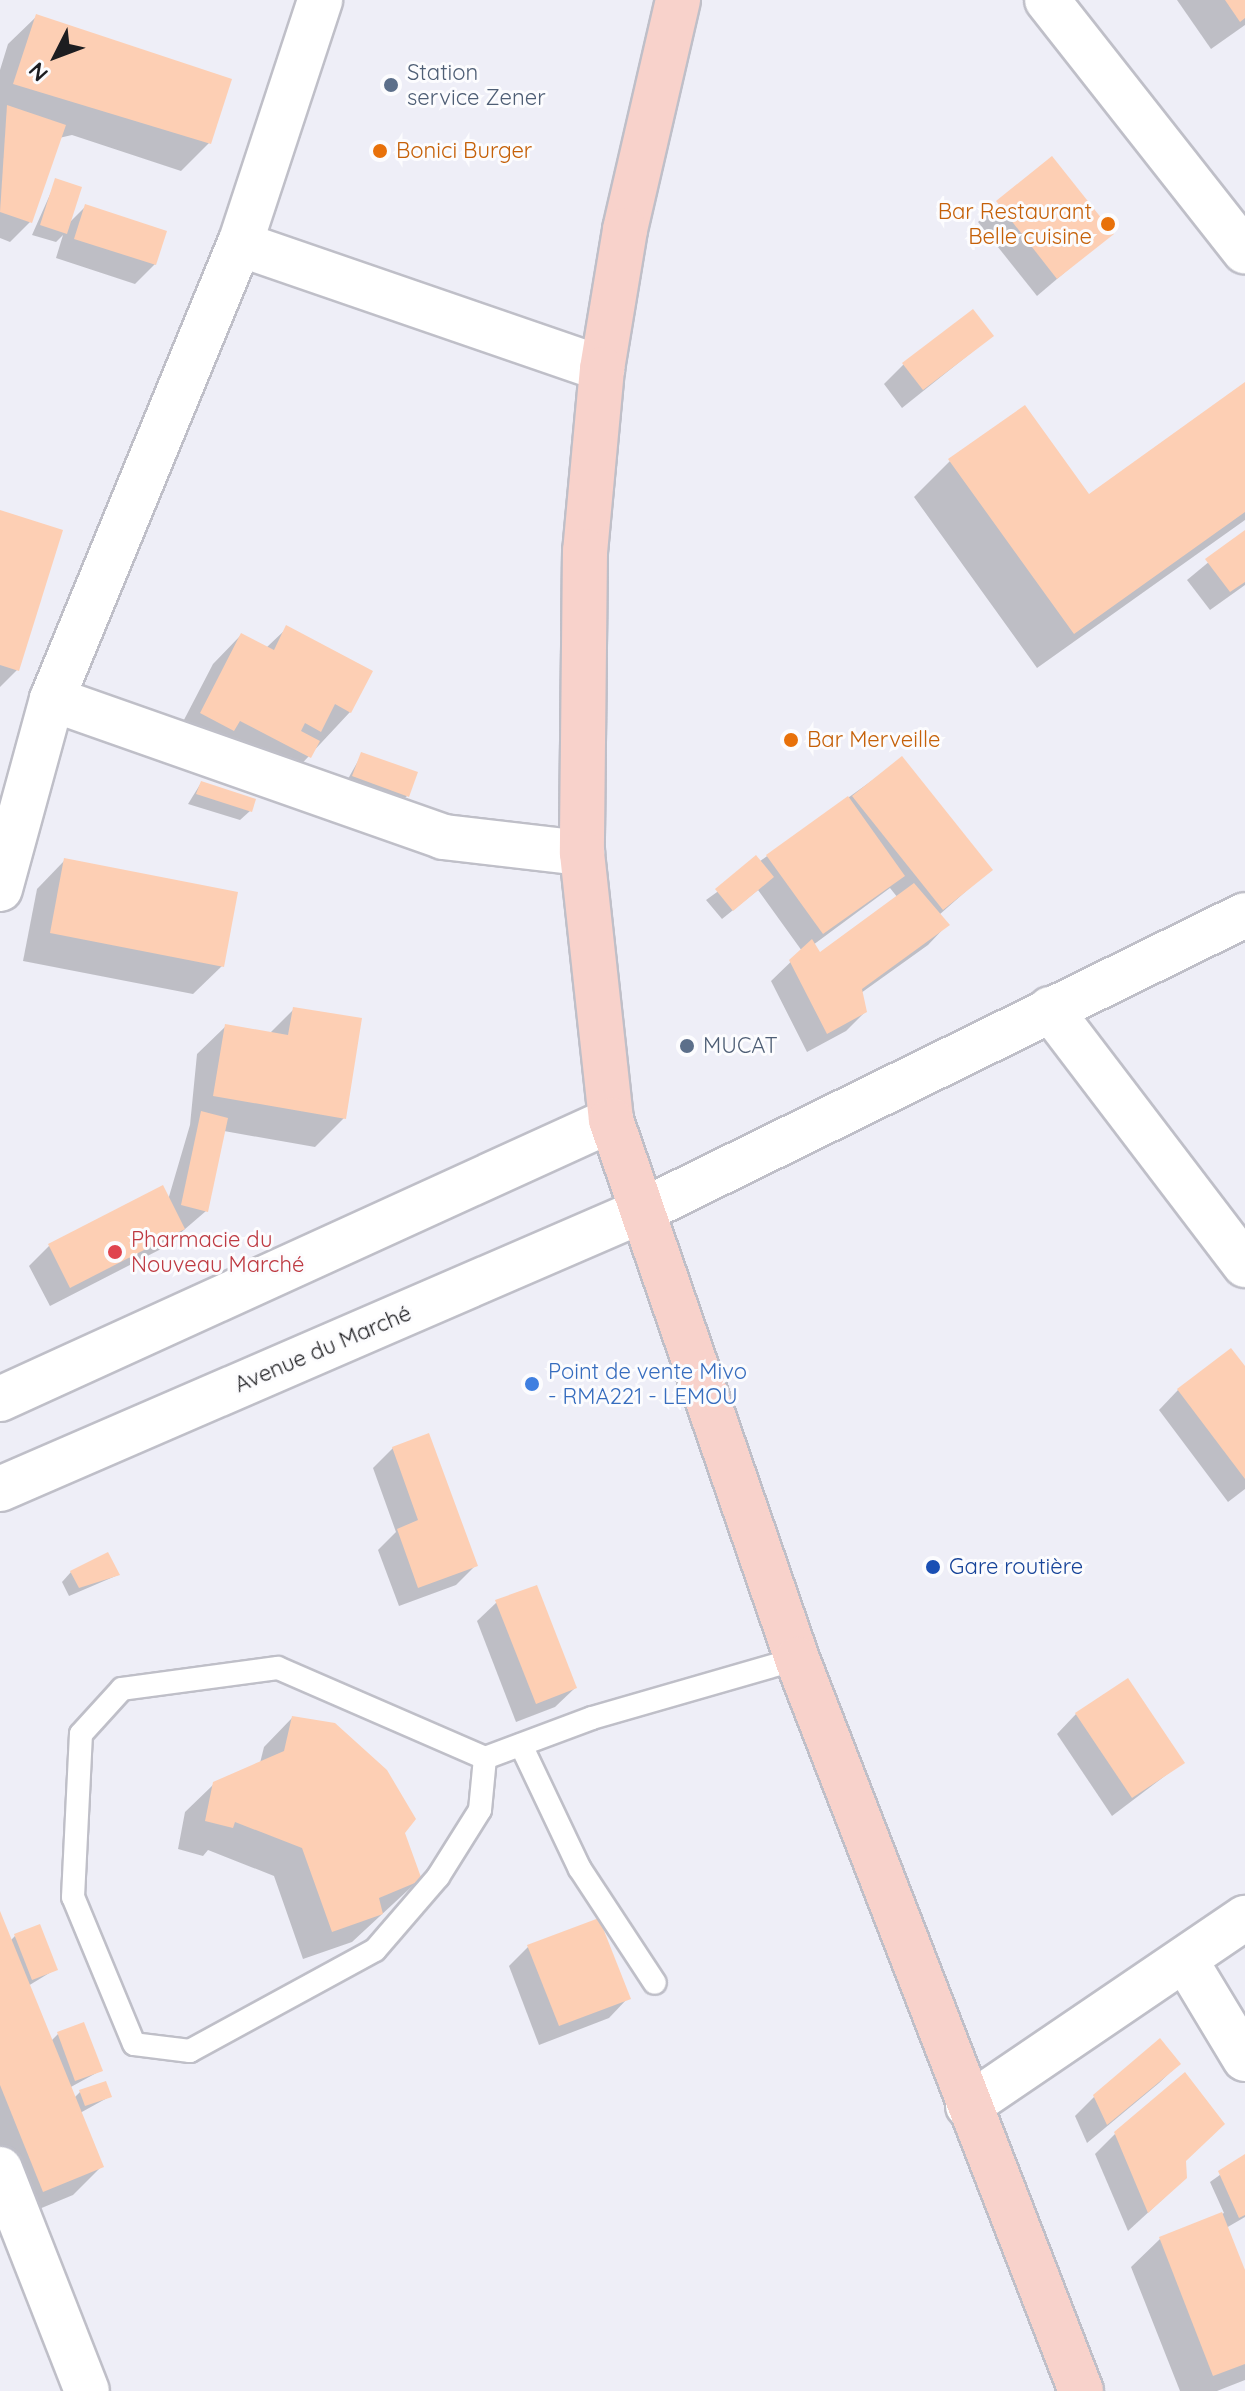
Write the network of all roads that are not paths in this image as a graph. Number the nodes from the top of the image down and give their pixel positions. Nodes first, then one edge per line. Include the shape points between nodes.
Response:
1 (320, 0) edge
2 (678, 0) edge
3 (1047, 0) edge
4 (240, 244) junction
5 (1245, 252) edge
6 (602, 369) junction
7 (52, 699) junction
8 (582, 853) junction
9 (0, 889) edge
10 (1245, 915) edge
11 (1050, 1009) junction
12 (611, 1120) junction
13 (646, 1209) junction
14 (1245, 1265) edge
15 (0, 1399) edge
16 (0, 1489) edge
17 (797, 1659) junction
18 (521, 1745) junction
19 (485, 1758) junction
20 (1245, 1918) edge
21 (1187, 1963) junction
22 (655, 1983) dead end
23 (1245, 2059) edge
24 (968, 2106) junction
25 (0, 2169) edge
26 (87, 2391) edge
27 (1081, 2391) edge

1 - 4 street
2 - 6 highway via 645,131
3 - 5 street
4 - 6 street
4 - 7 street
6 - 8 highway via 581,626
7 - 8 street via 443,837
7 - 9 street
8 - 12 highway
10 - 11 street, Avenue du Marché
11 - 13 street, Avenue du Marché
11 - 14 street
12 - 13 highway
12 - 15 street
13 - 16 street, Avenue du Marché
13 - 17 highway
17 - 18 lane
17 - 24 highway
18 - 19 lane
18 - 22 lane via 580,1869
19 - 19 lane via 278,1668 122,1689 81,1734 73,1897 134,2044 190,2051 375,1950 438,1877 480,1810
20 - 21 street
21 - 23 street
21 - 24 street
24 - 27 highway
25 - 26 street

